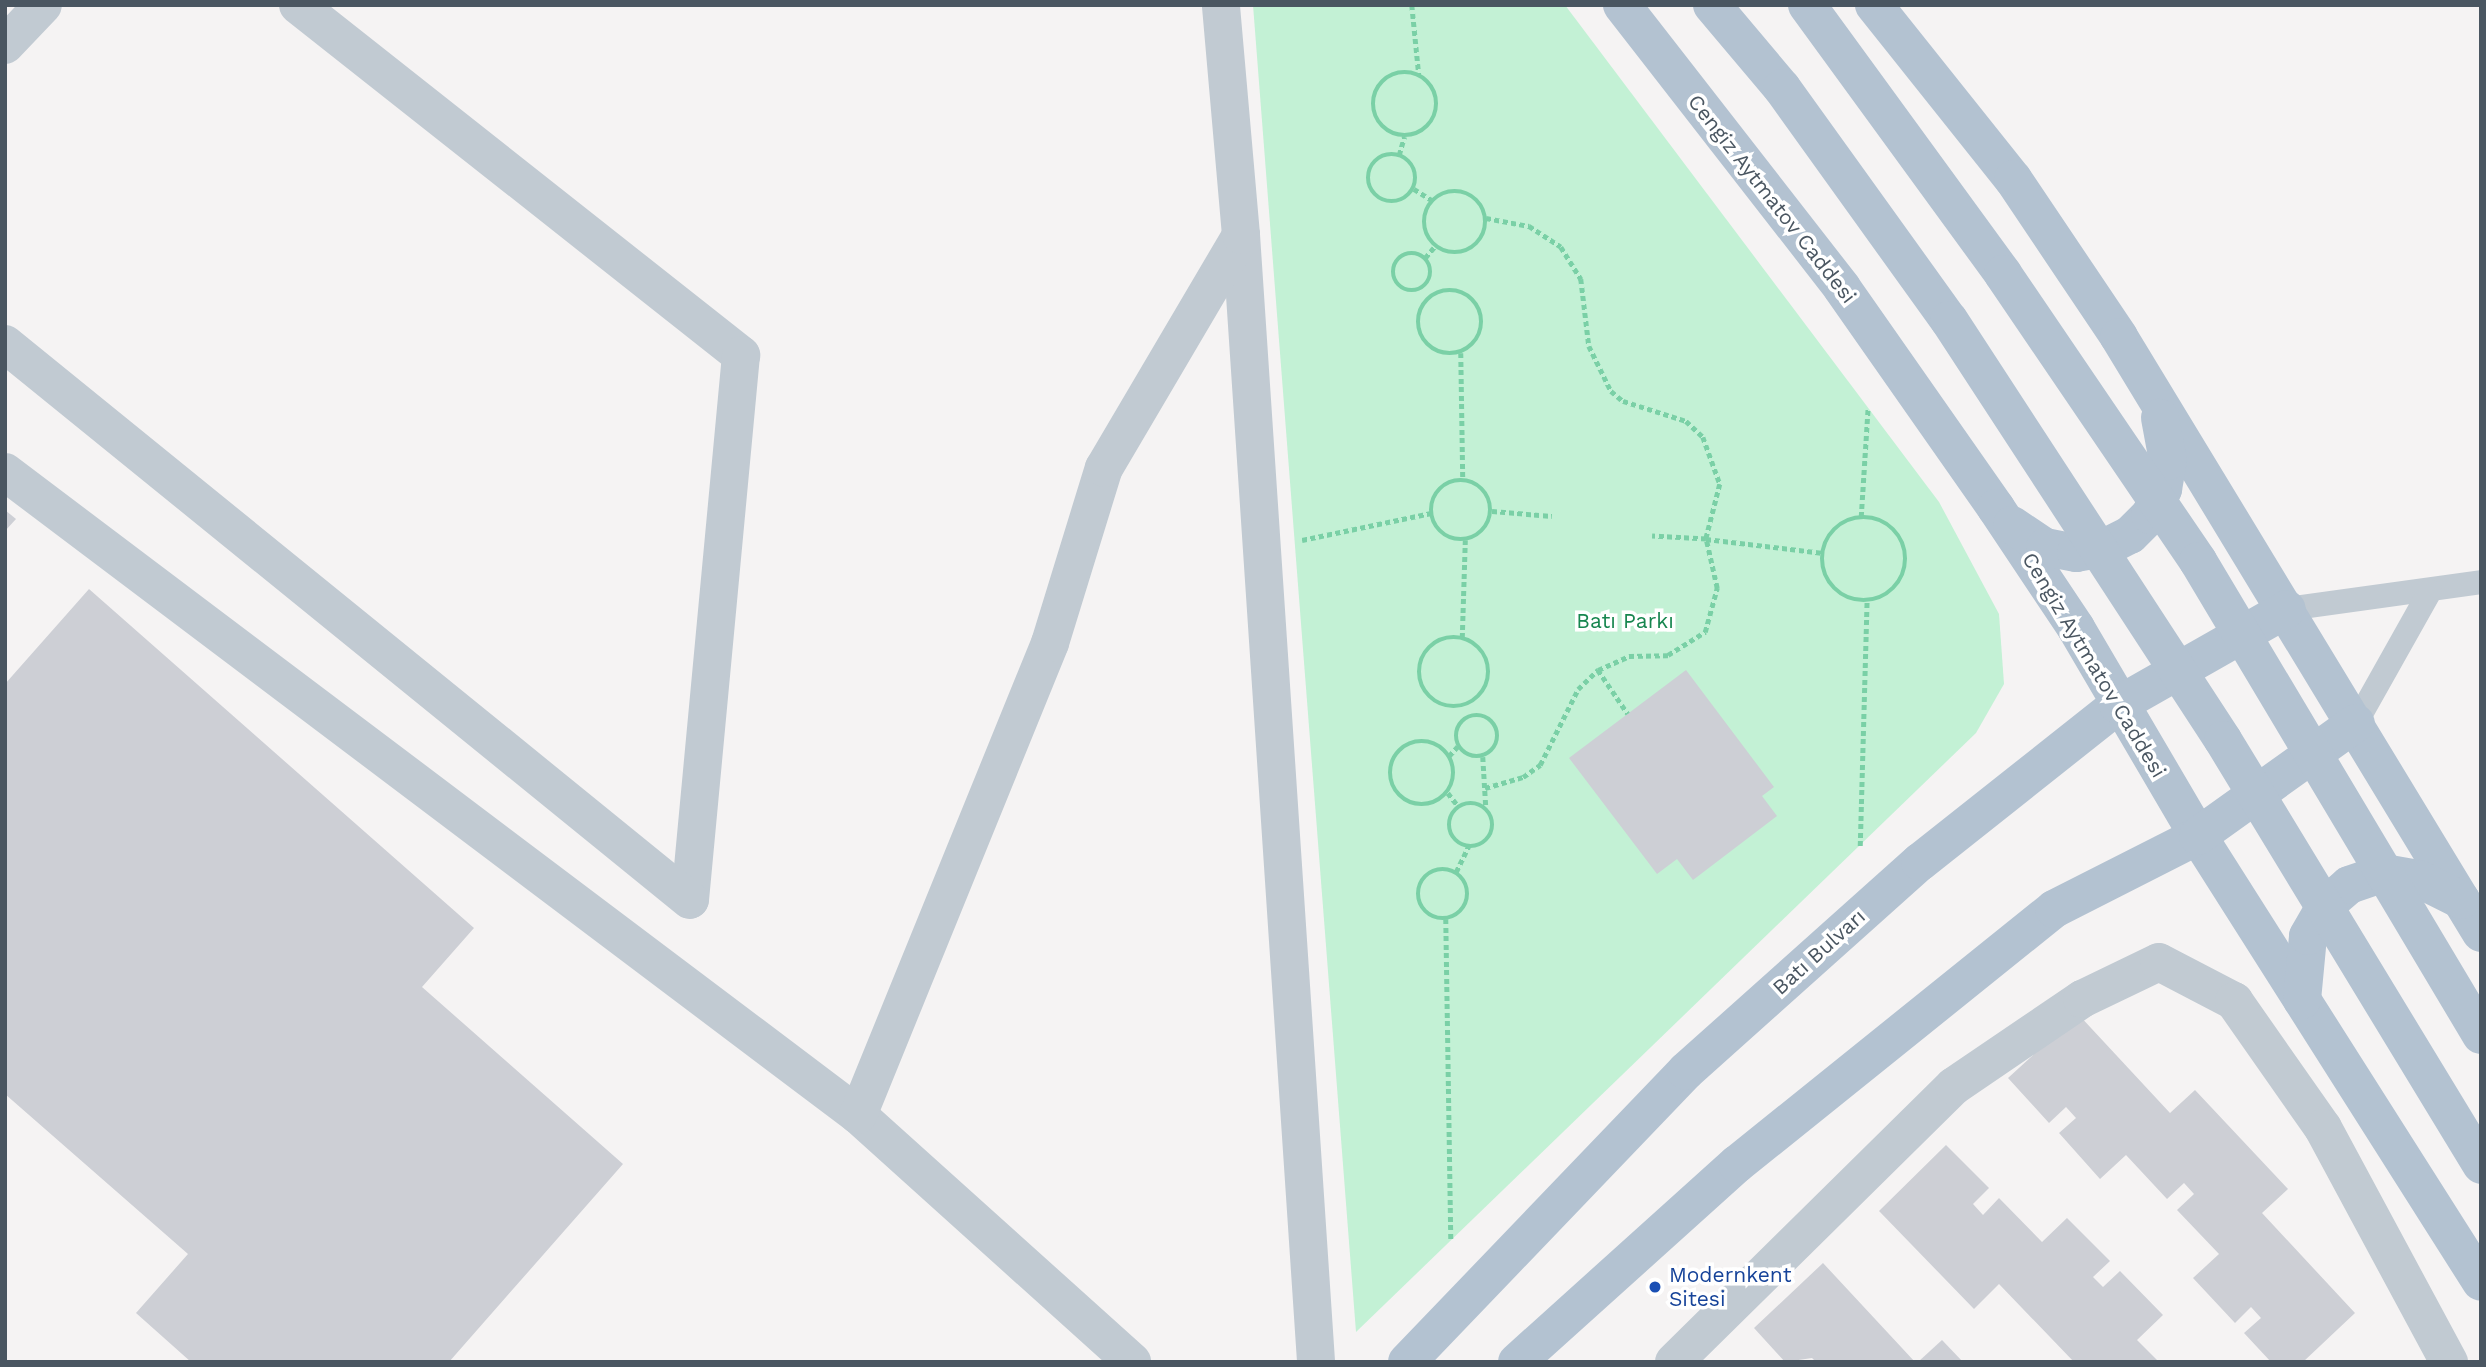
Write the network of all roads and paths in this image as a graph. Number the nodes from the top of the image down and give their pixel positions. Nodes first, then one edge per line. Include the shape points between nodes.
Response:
1 (43, 5) edge
2 (298, 5) edge
3 (1221, 5) edge
4 (1412, 5) edge
5 (1622, 5) edge
6 (1712, 5) edge
7 (1807, 5) edge
8 (1874, 5) edge
9 (5, 46) edge
10 (1419, 75) junction
11 (1404, 136) junction
12 (1399, 155) junction
13 (1414, 189) junction
14 (1433, 201) junction
15 (1486, 218) junction
16 (1241, 235) junction
17 (1435, 246) junction
18 (1425, 258) junction
19 (1425, 286) junction
20 (1433, 294) junction
21 (5, 344) edge
22 (1461, 353) junction
23 (2153, 393) junction
24 (1868, 407) dead end
25 (5, 472) edge
26 (1463, 479) junction
27 (1996, 509) junction
28 (1492, 512) junction
29 (1431, 513) junction
30 (1552, 516) dead end
31 (1861, 517) junction
32 (1652, 536) dead end
33 (1706, 539) junction
34 (1465, 540) junction
35 (1295, 541) dead end
36 (1823, 553) junction
37 (2481, 582) edge
38 (2430, 591) junction
39 (1867, 601) junction
40 (2287, 609) junction
41 (1462, 638) junction
42 (1598, 670) junction
43 (1469, 704) junction
44 (2118, 705) junction
45 (1628, 713) dead end
46 (1473, 715) junction
47 (2356, 723) junction
48 (1458, 746) junction
49 (1449, 756) junction
50 (1483, 757) junction
51 (1485, 788) junction
52 (1448, 793) junction
53 (1458, 807) junction
54 (1486, 808) junction
55 (2198, 836) junction
56 (1860, 846) dead end
57 (1468, 847) junction
58 (1456, 872) junction
59 (2461, 900) junction
60 (1446, 919) junction
61 (2481, 933) edge
62 (2302, 1000) junction
63 (2481, 1035) edge
64 (858, 1115) junction
65 (2481, 1165) edge
66 (1451, 1241) dead end
67 (2481, 1282) edge
68 (1132, 1362) edge
69 (1316, 1362) edge
70 (1407, 1362) edge
71 (1517, 1362) edge
72 (1674, 1362) edge
73 (2449, 1362) edge

1 - 9 street
2 - 21 street via 741,355 690,900
3 - 16 street
4 - 10 path
5 - 27 main road, Cengiz Aytmatov Caddesi via 1842,288
6 - 65 main road, bridge via 1783,88 1949,320 2223,740
7 - 63 main road, bridge via 2003,274 2198,561
8 - 23 main road via 2013,179
10 - 11 path via 1434,90 1436,112 1424,130
10 - 11 path via 1399,72 1375,91 1377,122
11 - 12 path
12 - 13 path via 1413,165
12 - 13 path via 1385,155 1372,164 1369,186 1378,198 1394,202
13 - 14 path
14 - 15 path via 1461,192 1478,202
14 - 17 path via 1425,229
15 - 17 path via 1485,232 1473,248 1454,254
15 - 33 path via 1529,226 1561,247 1581,279 1588,346 1611,391 1623,401 1686,421 1703,437 1716,461 1720,484
16 - 64 street via 1104,468 1050,643
16 - 69 street
17 - 18 path
18 - 19 path via 1431,268
18 - 19 path via 1414,253 1401,256 1393,272 1402,289 1414,292
19 - 20 path
20 - 22 path via 1417,320 1423,340 1440,353
20 - 22 path via 1464,292 1479,307 1483,318 1478,339
22 - 26 path
23 - 27 main road via 2168,461 2154,506 2130,535 2104,548 2076,553 2045,547
23 - 40 main road
24 - 31 path
25 - 64 street
26 - 28 path via 1480,486
26 - 29 path via 1443,485
27 - 44 main road, Cengiz Aytmatov Caddesi via 2076,628
28 - 30 path
28 - 34 path via 1485,529
29 - 34 path via 1440,532
29 - 35 path
31 - 36 path via 1841,523 1830,533
31 - 39 path via 1884,521 1896,530 1907,558 1900,583 1890,593
32 - 33 path
33 - 36 path
33 - 42 path via 1717,588 1705,632 1668,655 1629,656
34 - 41 path
36 - 39 path via 1830,585 1852,600
37 - 38 lane
38 - 40 lane
38 - 47 lane
39 - 56 path
40 - 44 main road, Batı Bulvarı
40 - 47 main road
41 - 43 path via 1481,650 1489,671 1482,693
41 - 43 path via 1439,641 1429,648 1419,668 1419,680 1424,691 1442,706
42 - 45 path
42 - 51 path via 1578,689 1541,765 1523,777
43 - 46 path
44 - 55 main road, Cengiz Aytmatov Caddesi
44 - 70 main road, Batı Bulvarı via 1920,862 1686,1071
46 - 48 path via 1459,725
46 - 50 path via 1490,719 1498,730 1494,750
47 - 55 main road
47 - 59 main road
48 - 49 path
48 - 50 path via 1468,756
49 - 52 path via 1454,775
49 - 52 path via 1434,743 1413,742 1396,754 1390,773 1397,792 1412,804 1432,804
50 - 51 path
51 - 54 path
52 - 53 path
53 - 54 path via 1472,802
53 - 57 path via 1448,827 1455,841
54 - 57 path via 1494,820 1492,834 1482,845
55 - 62 main road, Cengiz Aytmatov Caddesi
55 - 71 main road via 2054,909 1737,1164
57 - 58 path
58 - 60 path via 1465,881 1468,897 1460,912
58 - 60 path via 1436,869 1418,886 1423,909
59 - 61 main road
59 - 62 main road via 2419,879 2384,873 2349,885 2326,905 2308,936
60 - 66 path
62 - 67 main road, Cengiz Aytmatov Caddesi
64 - 68 street
72 - 73 street via 1954,1086 2082,999 2159,962 2234,1002 2323,1128

